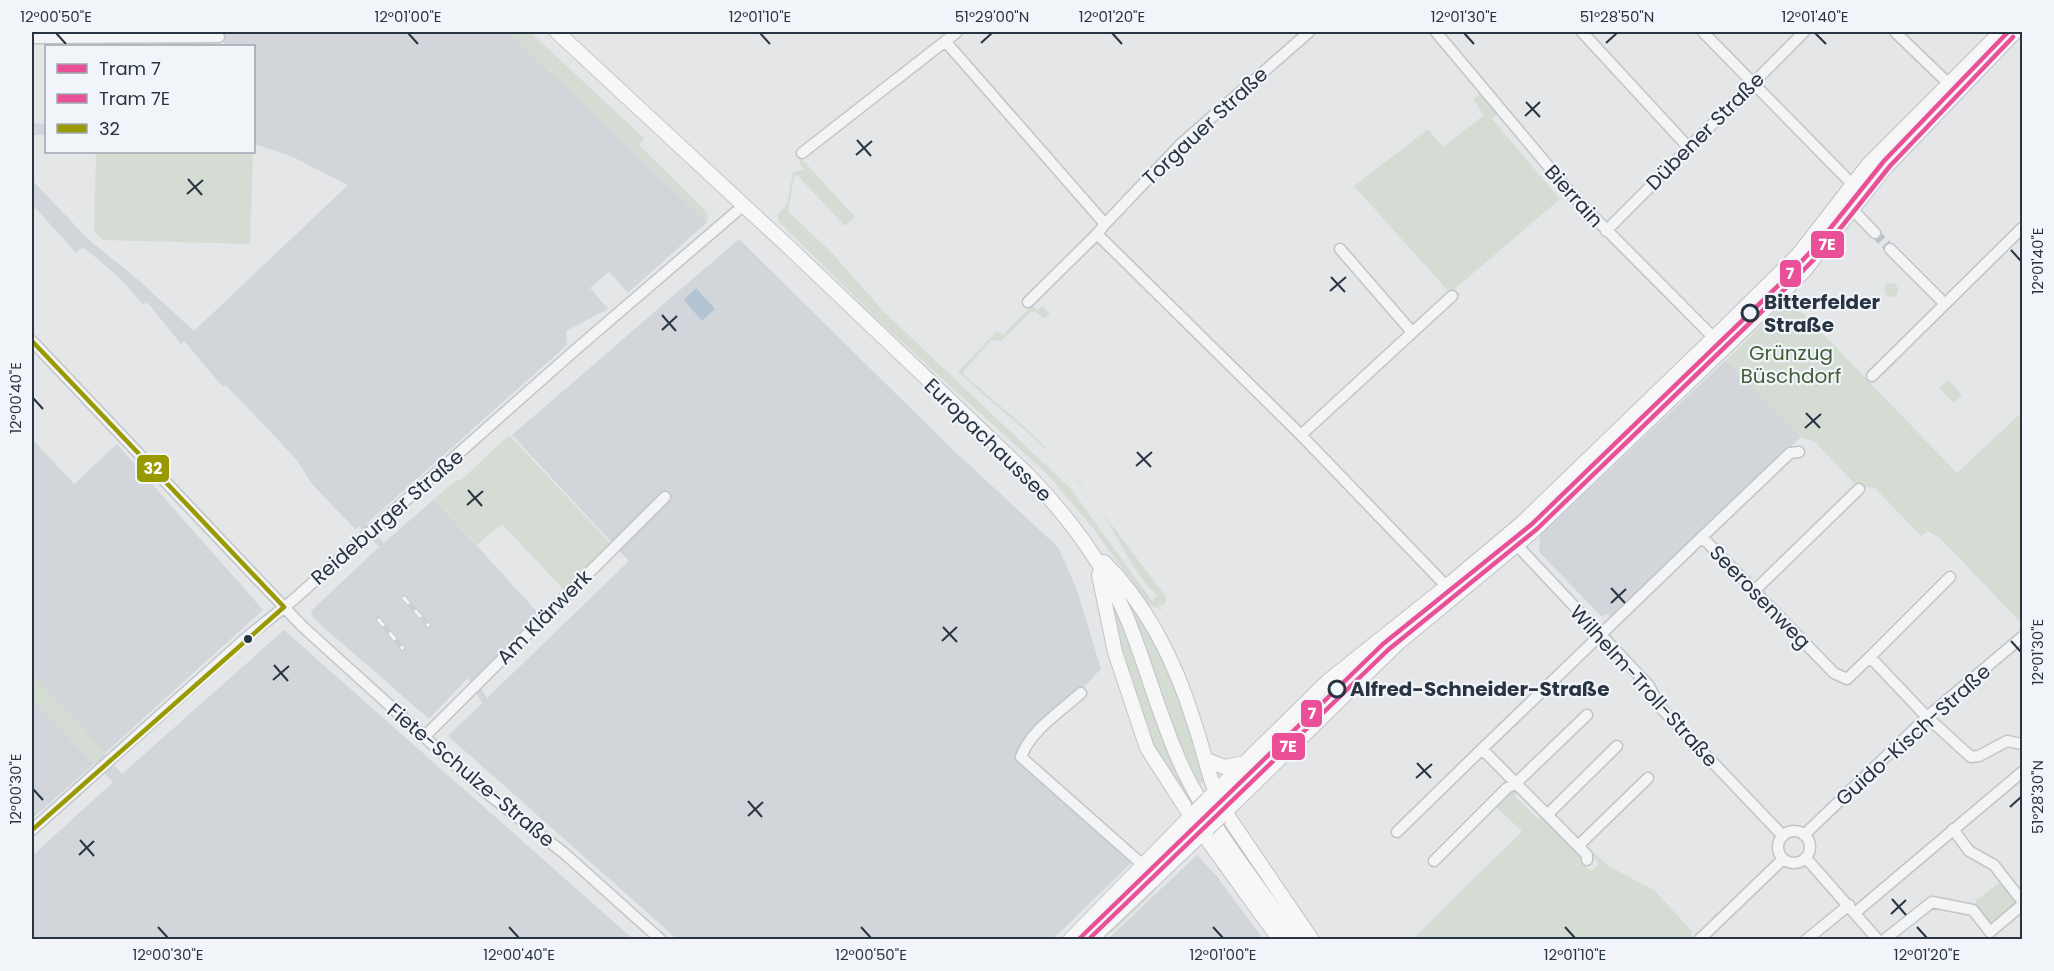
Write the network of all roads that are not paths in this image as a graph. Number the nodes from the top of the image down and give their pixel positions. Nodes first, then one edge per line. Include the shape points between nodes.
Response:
1 (556, 32) edge
2 (957, 32) edge
3 (1309, 32) edge
4 (1436, 32) edge
5 (1582, 32) edge
6 (1703, 32) edge
7 (1804, 32) edge
8 (1894, 32) edge
9 (2001, 32) edge
10 (2016, 32) edge
11 (219, 37) dead end
12 (32, 38) edge
13 (945, 41) junction
14 (1753, 84) junction
15 (1950, 85) junction
16 (1690, 149) junction
17 (802, 153) dead end
18 (1852, 184) junction
19 (1846, 203) junction
20 (744, 205) junction
21 (1105, 224) junction
22 (2022, 228) edge
23 (1606, 231) junction
24 (1875, 233) tunnel mouth
25 (1097, 234) junction
26 (1340, 249) dead end
27 (1890, 249) tunnel mouth
28 (1452, 296) dead end
29 (1028, 302) dead end
30 (1945, 304) junction
31 (1412, 332) junction
32 (1714, 337) junction
33 (32, 341) edge
34 (1725, 349) junction
35 (1872, 376) dead end
36 (1300, 435) junction
37 (1799, 452) dead end
38 (1859, 489) dead end
39 (665, 497) dead end
40 (1702, 537) junction
41 (1512, 540) junction
42 (1089, 548) junction
43 (1950, 577) dead end
44 (1452, 591) junction
45 (1754, 591) junction
46 (284, 607) junction
47 (1600, 635) junction
48 (2022, 637) edge
49 (1870, 657) junction
50 (1081, 693) dead end
51 (1587, 715) dead end
52 (1927, 717) junction
53 (424, 737) junction
54 (2022, 744) edge
55 (1617, 746) dead end
56 (1482, 749) junction
57 (1207, 760) junction
58 (1247, 762) junction
59 (2022, 772) edge
60 (1648, 778) dead end
61 (1516, 783) junction
62 (1212, 796) junction
63 (1194, 813) junction
64 (1223, 814) junction
65 (1548, 814) junction
66 (1953, 829) junction
67 (32, 830) edge
68 (1206, 831) junction
69 (1397, 832) dead end
70 (1783, 836) junction
71 (1804, 836) junction
72 (1578, 846) junction
73 (1806, 858) junction
74 (1783, 859) junction
75 (1587, 860) dead end
76 (1434, 861) dead end
77 (1144, 866) junction
78 (2022, 903) edge
79 (1853, 909) junction
80 (1994, 936) edge
81 (661, 939) edge
82 (1070, 939) edge
83 (1090, 939) edge
84 (1280, 939) edge
85 (1296, 939) edge
86 (1311, 939) edge
87 (1698, 939) edge
88 (1806, 939) edge
89 (1878, 939) edge
90 (1884, 939) edge

1 - 20 main road, Europachaussee
2 - 13 street
3 - 21 street, Torgauer Straße via 1181,144
4 - 23 street, Bierrain
5 - 16 street
6 - 14 street
7 - 14 street, Dübener Straße
8 - 15 street
9 - 15 main road
10 - 19 main road
11 - 12 street
13 - 17 street
13 - 21 street
14 - 16 street, Dübener Straße
14 - 18 street
15 - 18 main road
16 - 23 street, Dübener Straße
18 - 19 main road
19 - 24 street
19 - 32 main road
19 - 34 main road via 1804,271
20 - 42 main road, Europachaussee via 1027,474
20 - 46 street, Reideburger Straße
21 - 25 street
22 - 30 street
23 - 32 street, Bierrain
25 - 29 street
25 - 36 street
26 - 31 street
27 - 30 street
28 - 31 street
30 - 35 street
31 - 36 street
32 - 34 street, Bierrain
32 - 41 main road
33 - 46 street, Fiete-Schulze-Straße
34 - 41 main road
36 - 44 street
37 - 40 street via 1790,453
38 - 45 street
39 - 53 street, Am Klärwerk
40 - 45 street, Seerosenweg
40 - 47 street, Seerosenweg
41 - 44 main road
41 - 47 street, Wilhelm-Troll-Straße
42 - 57 main road via 1129,591 1154,630 1180,682
42 - 63 main road via 1106,600 1115,652 1144,740 1161,773
42 - 85 main road, Europachaussee via 1129,622 1171,744 1188,779 1220,833
43 - 49 street
44 - 58 main road via 1328,681
44 - 64 main road
45 - 49 street, Seerosenweg via 1834,673 1847,680
46 - 53 street, Fiete-Schulze-Straße
46 - 67 street, Reideburger Straße
47 - 56 street, Seerosenweg
47 - 70 street, Wilhelm-Troll-Straße via 1649,686 1660,707 1684,734
48 - 52 street, Guido-Kisch-Straße
49 - 52 street
50 - 77 street via 1037,734 1021,757
51 - 61 street
52 - 54 street via 1971,757 2007,741
52 - 71 street, Guido-Kisch-Straße
53 - 81 street, Fiete-Schulze-Straße
55 - 65 street
56 - 61 street
56 - 69 street, Seerosenweg
57 - 58 main road via 1224,767
57 - 62 main road
58 - 62 main road
59 - 66 street
60 - 72 street
61 - 65 street
61 - 76 street
62 - 63 main road, bridge
62 - 64 main road
63 - 68 main road
63 - 77 main road
64 - 68 main road, bridge
64 - 86 main road
65 - 72 street
66 - 78 street via 1969,851 1994,865
66 - 79 street via 1917,864
68 - 83 main road
68 - 84 main road
70 - 71 street via 1791,832
70 - 74 street via 1778,845
71 - 73 street via 1809,844
72 - 75 street
73 - 74 street via 1792,863
73 - 79 street
74 - 87 street
77 - 82 main road
78 - 80 street
79 - 88 street
79 - 89 street
80 - 90 street via 1973,910 1932,902

